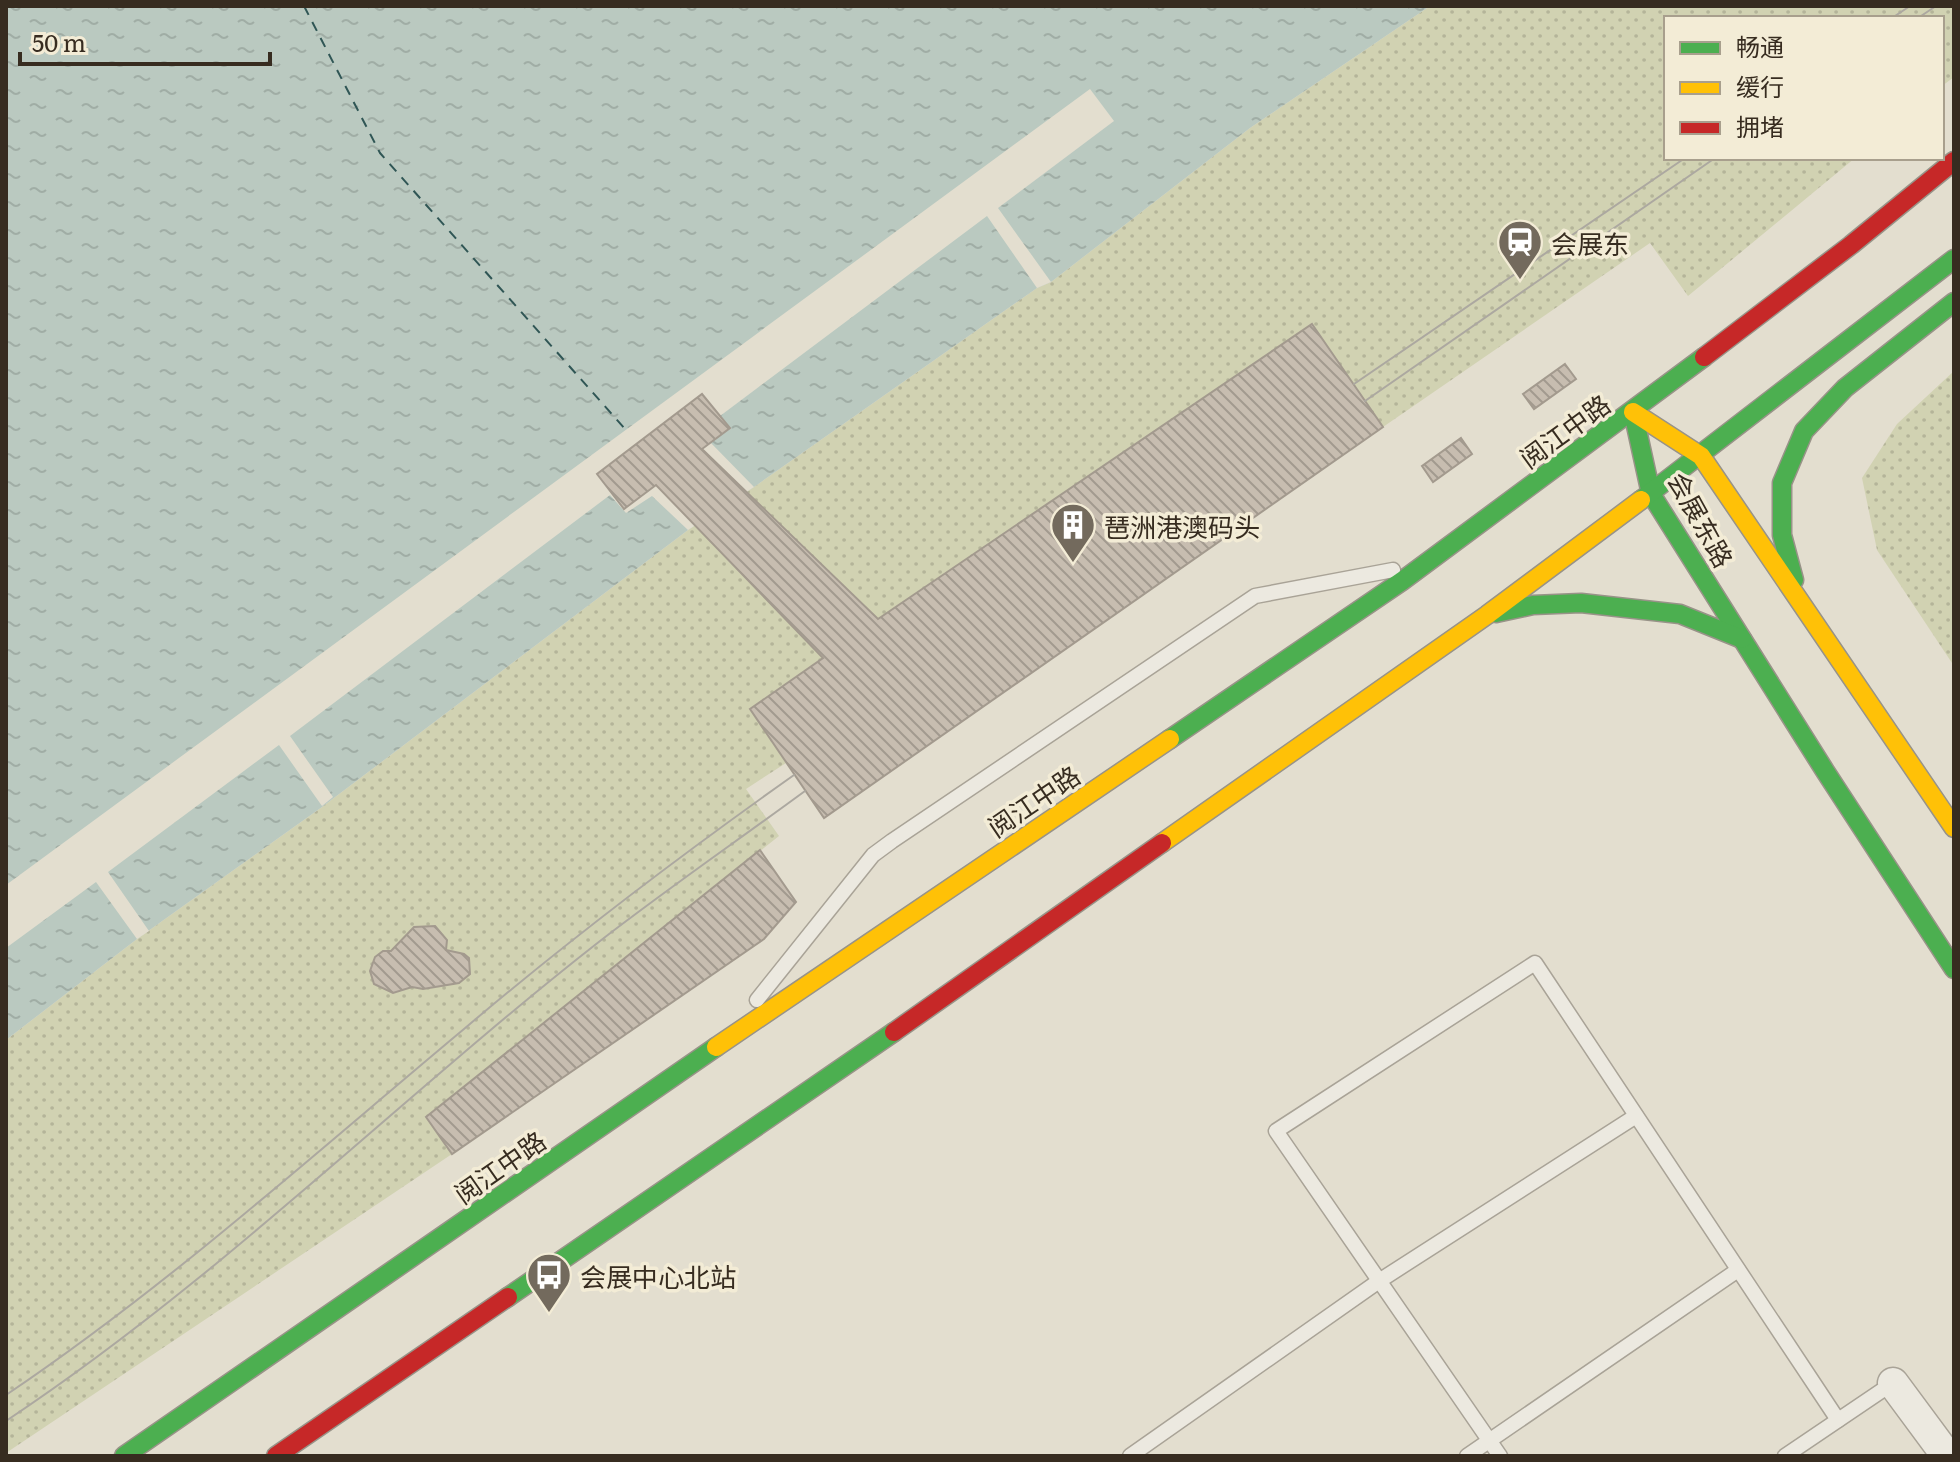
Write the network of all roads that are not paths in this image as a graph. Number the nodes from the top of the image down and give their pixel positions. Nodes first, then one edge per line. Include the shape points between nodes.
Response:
1 (1954, 161) edge
2 (1954, 259) edge
3 (1954, 302) edge
4 (1633, 412) junction
5 (1701, 456) junction
6 (1651, 494) junction
7 (1424, 564) junction
8 (1798, 597) junction
9 (1487, 615) junction
10 (1742, 639) junction
11 (1954, 828) edge
12 (1954, 969) edge
13 (724, 1042) junction
14 (1636, 1116) junction
15 (1738, 1270) junction
16 (1379, 1281) junction
17 (1893, 1383) joint
18 (1838, 1420) junction
19 (1489, 1440) junction
20 (124, 1456) edge
21 (276, 1456) edge
22 (1130, 1456) edge
23 (1467, 1456) edge
24 (1500, 1456) edge
25 (1785, 1456) edge
26 (1947, 1456) edge

1 - 4 main road, 阅江中路
2 - 5 main road
3 - 8 main road via 1845,388 1804,431 1782,483 1782,535
4 - 5 main road, 会展东路
4 - 6 main road, 会展东路
4 - 7 main road, 阅江中路
5 - 6 main road
5 - 8 main road, 会展东路
6 - 9 main road
6 - 10 main road, 会展东路
7 - 13 main road, 阅江中路
7 - 13 lane via 1255,596 892,841 873,855
8 - 11 main road, 会展东路
9 - 10 main road via 1533,605 1581,603 1680,614
9 - 21 main road via 844,1067
10 - 12 main road, 会展东路
13 - 20 main road, 阅江中路
14 - 15 lane
14 - 16 lane
14 - 16 lane via 1535,963 1276,1131
15 - 18 lane
15 - 19 lane
16 - 19 lane
16 - 22 lane
17 - 18 lane
17 - 26 street
18 - 25 lane
19 - 23 lane
19 - 24 lane

